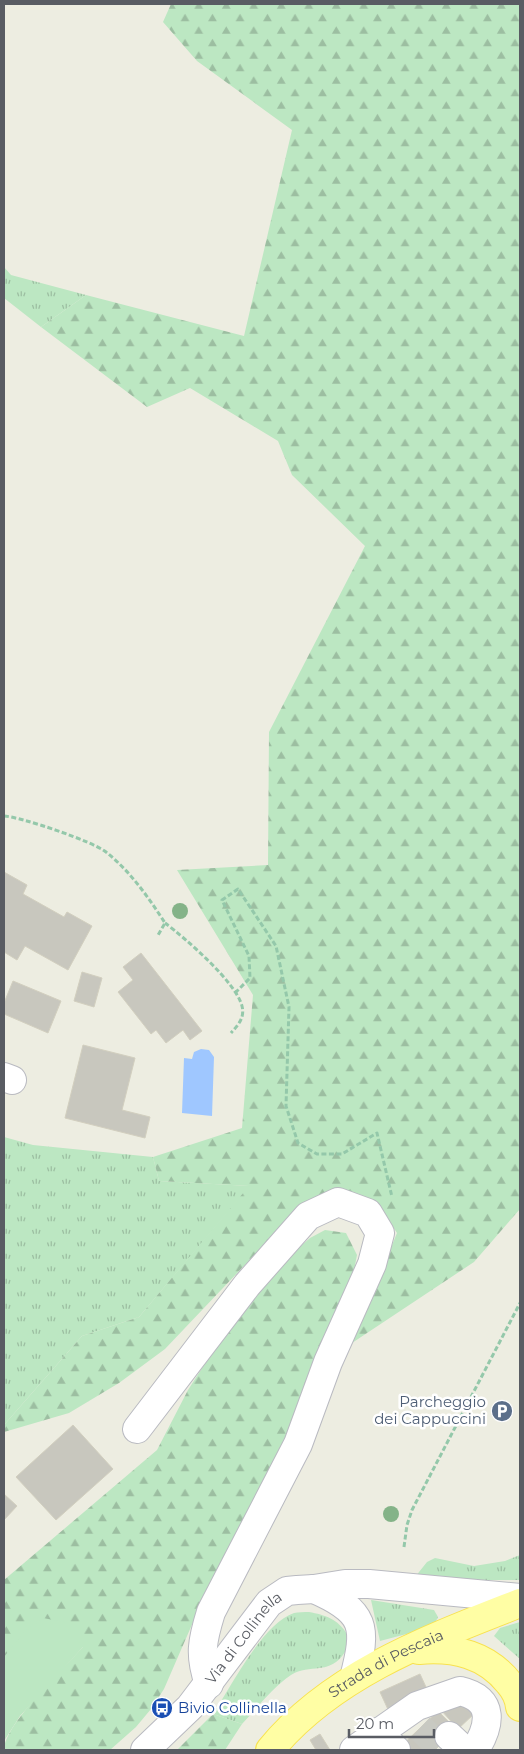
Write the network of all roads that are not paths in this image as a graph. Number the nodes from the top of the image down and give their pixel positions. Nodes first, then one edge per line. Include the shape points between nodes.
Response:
1 (137, 1429) dead end
2 (314, 1589) junction
3 (414, 1589) junction
4 (520, 1598) edge
5 (520, 1603) edge
6 (468, 1623) junction
7 (407, 1651) junction
8 (354, 1678) junction
9 (209, 1684) junction
10 (520, 1699) edge
11 (520, 1707) edge
12 (420, 1733) edge
13 (276, 1747) edge
14 (144, 1750) edge
15 (354, 1750) edge
16 (475, 1750) edge

1 - 9 street via 246,1285 308,1216 338,1202 368,1213 380,1233 372,1264 328,1362 298,1444 211,1612 202,1639 201,1654
2 - 3 street, Via di Collinella via 345,1584
2 - 8 street via 341,1602 360,1624 363,1638
2 - 9 street, Via di Collinella via 288,1592 269,1603
3 - 4 street, Via di Collinella
3 - 6 street, Via di Collinella
5 - 6 main road, Strada di Pescaia
6 - 7 main road, Strada di Pescaia
6 - 10 main road via 508,1664 518,1685
7 - 8 main road, Strada di Pescaia
7 - 10 main road via 441,1648 472,1655 495,1668
8 - 13 main road, Strada di Pescaia via 319,1703
9 - 14 street, Via di Collinella via 176,1722
10 - 11 main road
12 - 15 street
12 - 16 street via 452,1692 460,1691 483,1704 488,1718

